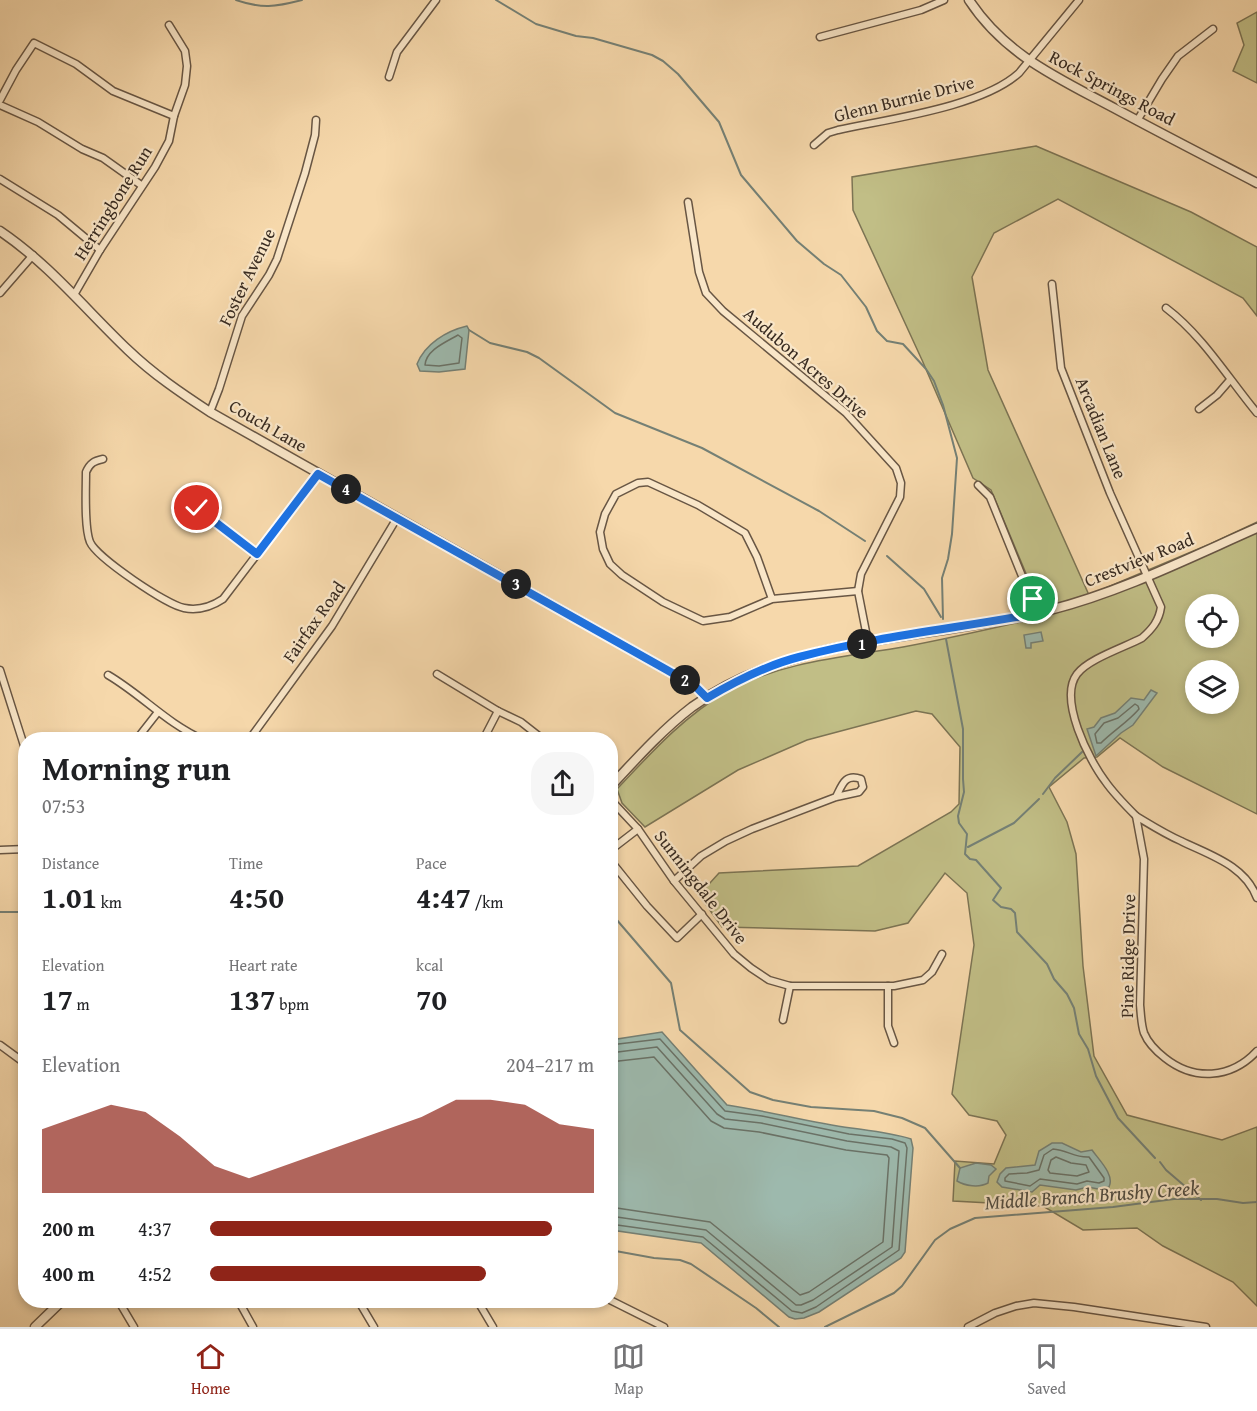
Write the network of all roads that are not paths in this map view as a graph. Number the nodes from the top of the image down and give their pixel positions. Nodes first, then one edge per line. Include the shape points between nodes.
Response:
1 (436, 0) edge
2 (944, 0) edge
3 (969, 0) edge
4 (1079, 0) edge
5 (169, 25) dead end
6 (1213, 29) dead end
7 (820, 37) dead end
8 (1028, 60) junction
9 (389, 77) dead end
10 (0, 100) edge
11 (0, 105) edge
12 (174, 116) junction
13 (316, 120) dead end
14 (1137, 121) junction
15 (814, 145) dead end
16 (0, 179) edge
17 (1257, 183) edge
18 (141, 185) junction
19 (688, 202) dead end
20 (0, 231) edge
21 (100, 250) junction
22 (33, 255) junction
23 (1052, 284) dead end
24 (0, 292) edge
25 (74, 295) junction
26 (1166, 308) dead end
27 (1230, 380) junction
28 (1199, 409) dead end
29 (210, 412) junction
30 (1257, 413) edge
31 (103, 459) dead end
32 (318, 474) junction
33 (978, 485) dead end
34 (197, 508) dead end
35 (397, 518) junction
36 (1257, 528) edge
37 (257, 554) junction
38 (1148, 575) junction
39 (858, 591) junction
40 (772, 599) junction
41 (1039, 613) junction
42 (868, 642) junction
43 (0, 670) edge
44 (437, 674) dead end
45 (108, 675) dead end
46 (707, 698) junction
47 (498, 711) junction
48 (158, 712) junction
49 (20, 732) edge
50 (142, 732) edge
51 (187, 732) edge
52 (255, 732) edge
53 (487, 732) edge
54 (534, 732) edge
55 (618, 779) edge
56 (836, 797) dead end
57 (618, 808) edge
58 (1136, 816) junction
59 (638, 829) junction
60 (618, 844) edge
61 (18, 849) edge
62 (0, 850) edge
63 (618, 870) edge
64 (674, 881) junction
65 (1257, 898) edge
66 (702, 914) junction
67 (942, 954) dead end
68 (790, 986) junction
69 (888, 987) junction
70 (783, 1020) dead end
71 (894, 1043) dead end
72 (0, 1045) edge
73 (1257, 1051) edge
74 (18, 1058) edge
75 (618, 1304) edge
76 (55, 1308) edge
77 (123, 1308) edge
78 (242, 1308) edge
79 (362, 1308) edge
80 (482, 1308) edge
81 (35, 1327) edge
82 (134, 1327) edge
83 (253, 1327) edge
84 (374, 1327) edge
85 (493, 1327) edge
86 (664, 1327) edge
87 (968, 1327) edge
88 (1206, 1327) edge

1 - 9 street via 397,52
2 - 7 street via 921,10
3 - 8 street, Rock Springs Road via 996,34
4 - 8 street, Glenn Burnie Drive
5 - 12 street, Herringbone Run via 185,51 187,66
6 - 14 street via 1178,56
8 - 14 street, Rock Springs Road
8 - 15 street, Glenn Burnie Drive via 1008,83 984,94 937,109 838,130
10 - 12 street via 34,43 76,64 113,91
11 - 18 street via 103,158
12 - 18 street, Herringbone Run via 169,141
13 - 29 street, Foster Avenue via 306,173 277,259 242,316
14 - 17 street, Rock Springs Road
16 - 21 street via 58,215
18 - 21 street, Herringbone Run
19 - 39 street, Audubon Acres Drive via 706,293 846,413 896,468 901,483 898,505 861,574
20 - 22 street, Couch Lane
21 - 25 street, Herringbone Run
22 - 24 street
22 - 25 street, Couch Lane
23 - 38 street, Arcadian Lane via 1061,368 1110,493
25 - 29 street, Couch Lane via 130,352
26 - 27 street via 1195,335
27 - 28 street
27 - 30 street
29 - 32 street, Couch Lane
31 - 37 street via 88,466 86,472 90,542 99,555 151,591 180,608 197,610 213,606 223,599
32 - 35 street, Couch Lane
32 - 37 street
33 - 41 street via 990,497
34 - 37 street
35 - 46 street, Couch Lane via 695,686
35 - 52 street, Fairfax Road via 343,610
36 - 38 street, Crestview Road
38 - 41 street, Crestview Road via 1095,597
38 - 58 street via 1161,607 1155,624 1142,638 1081,669 1074,679 1072,693 1077,726 1093,763
39 - 40 street
39 - 42 street, Audubon Acres Drive
40 - 40 street via 730,616 703,621 663,602 622,575 610,564 600,532 616,494 648,482 745,532
41 - 42 street, Crestview Road
42 - 46 street, Crestview Road via 798,657 756,672
43 - 49 street
44 - 47 street
45 - 48 street
46 - 55 street, Crestview Road via 676,721
47 - 53 street
47 - 54 street
48 - 50 street
48 - 51 street
56 - 64 street via 726,842 701,856
57 - 59 street, Sunningdale Drive
58 - 65 street via 1230,866 1247,880
58 - 73 street, Pine Ridge Drive via 1144,860 1140,1005 1147,1038 1158,1053 1175,1065 1202,1074 1221,1074
59 - 60 street
59 - 64 street, Sunningdale Drive
61 - 62 street
63 - 66 street via 677,938
64 - 66 street, Sunningdale Drive
66 - 68 street, Sunningdale Drive via 734,954 751,968 769,980
67 - 69 street, Sunningdale Drive via 923,980
68 - 69 street, Sunningdale Drive
68 - 70 street
69 - 71 street via 888,1026
72 - 74 street
75 - 86 street
76 - 81 street
77 - 82 street
78 - 83 street
79 - 84 street
80 - 85 street
87 - 88 street via 995,1313 1034,1303

